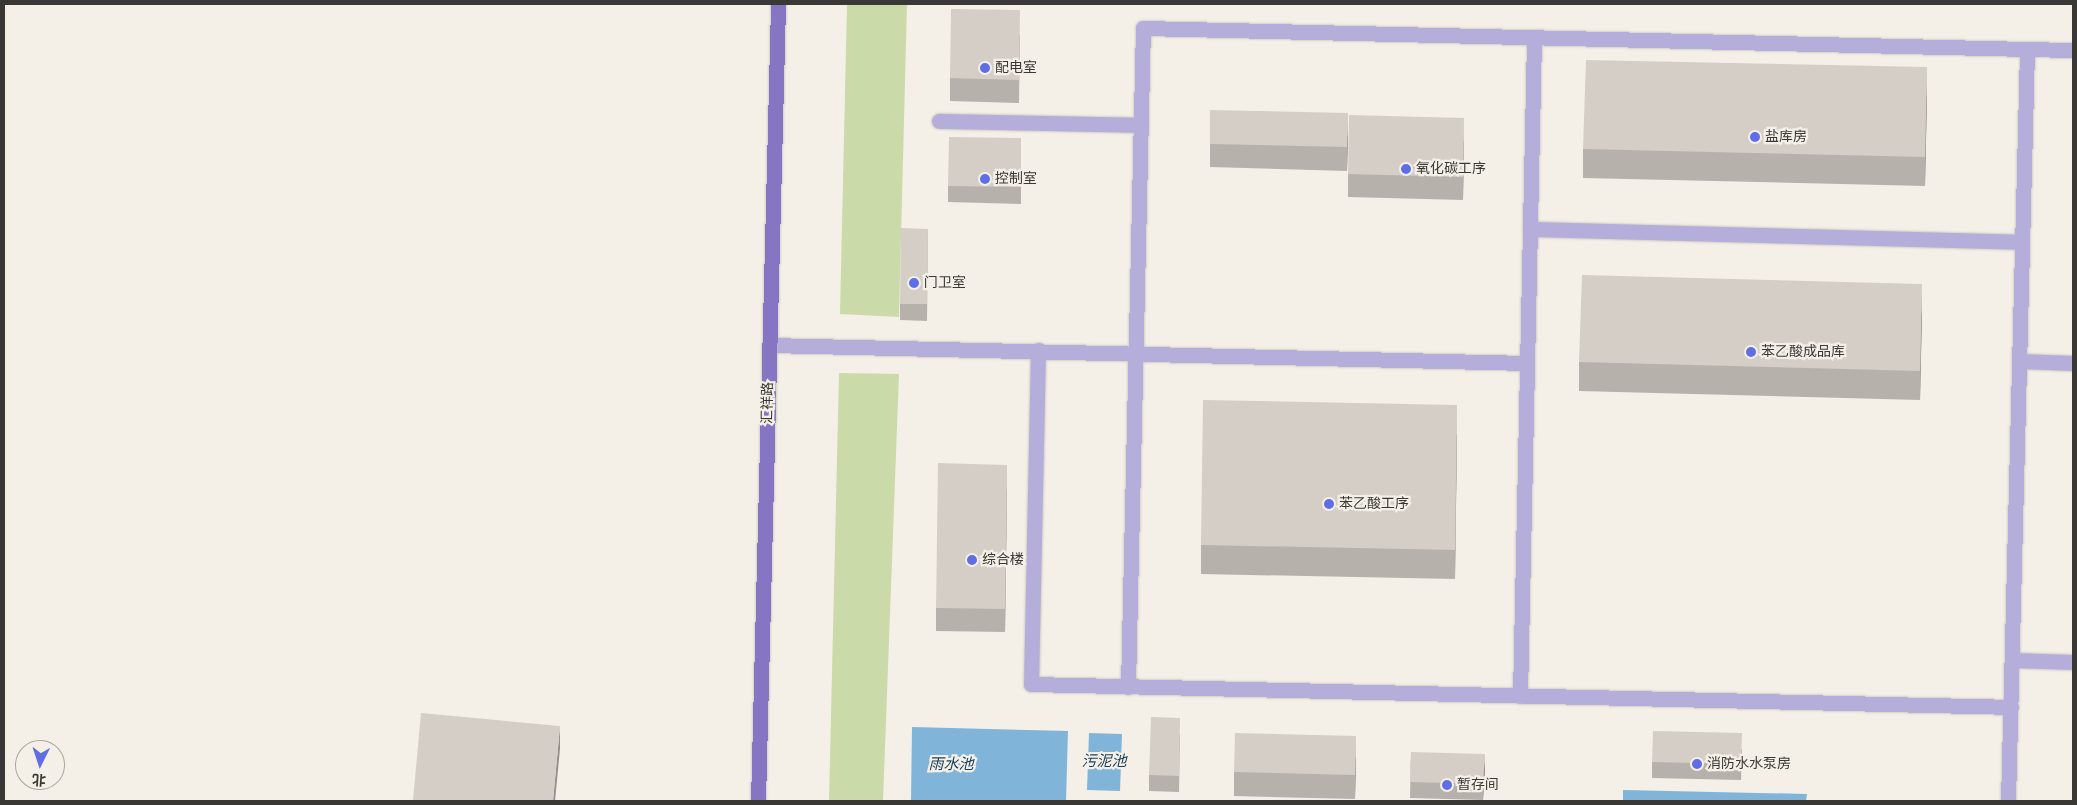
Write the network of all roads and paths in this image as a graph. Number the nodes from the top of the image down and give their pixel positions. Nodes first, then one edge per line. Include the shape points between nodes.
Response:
1 (778, 4) edge
2 (1534, 37) junction
3 (2027, 49) junction
4 (2073, 50) edge
5 (940, 120) dead end
6 (1141, 125) junction
7 (1530, 229) junction
8 (2022, 242) junction
9 (769, 344) junction
10 (1038, 350) junction
11 (1136, 353) junction
12 (2020, 361) junction
13 (1527, 363) junction
14 (2073, 363) edge
15 (2012, 660) junction
16 (2073, 662) edge
17 (1128, 687) junction
18 (1520, 696) junction
19 (2011, 707) junction
20 (758, 801) edge
21 (2008, 801) edge

1 - 9 main road, 汇祥路
2 - 3 lane
2 - 6 lane via 1143,28
2 - 7 lane
3 - 4 lane
3 - 8 lane
5 - 6 lane
6 - 11 lane
7 - 8 lane
7 - 13 lane
8 - 12 lane
9 - 10 lane
9 - 20 main road, 汇祥路
10 - 11 lane
10 - 17 lane via 1032,684
11 - 13 lane
11 - 17 lane
12 - 14 lane
12 - 15 lane
13 - 18 lane
15 - 16 lane
15 - 19 lane
17 - 18 lane
18 - 19 lane
19 - 21 lane

